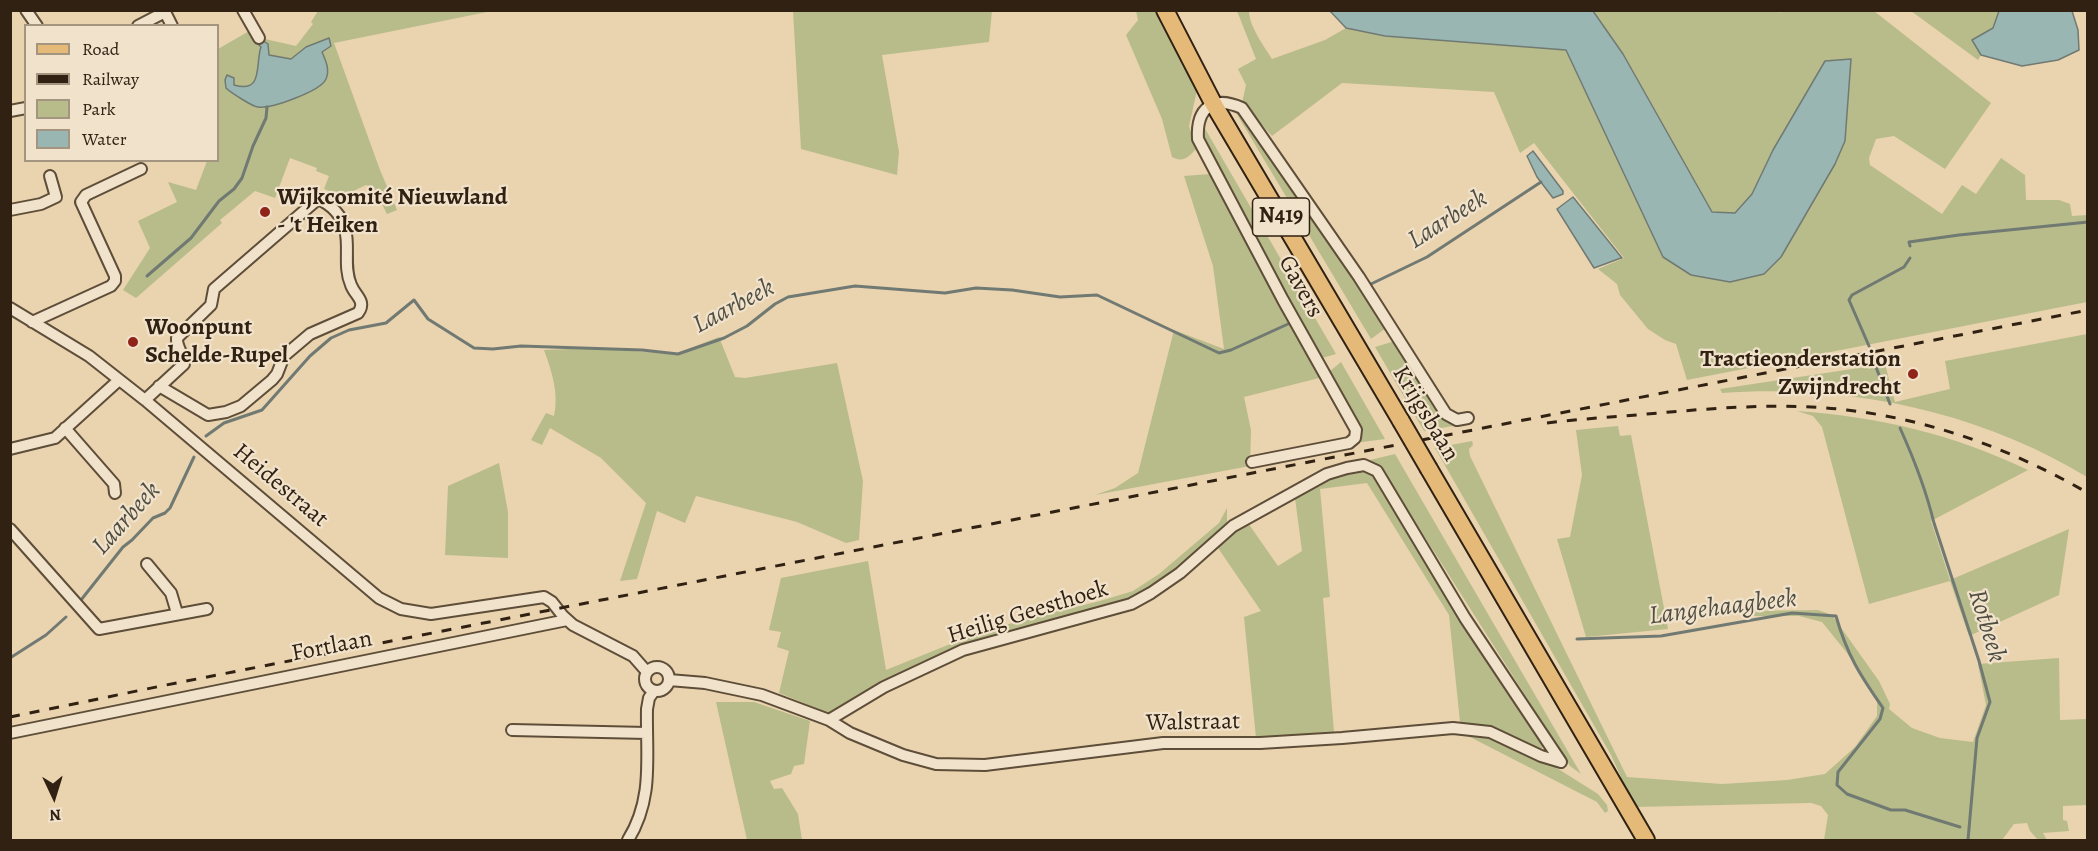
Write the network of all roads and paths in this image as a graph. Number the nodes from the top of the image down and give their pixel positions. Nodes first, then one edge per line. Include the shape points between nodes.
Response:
1 (243, 10) edge
2 (1165, 10) edge
3 (142, 24) edge
4 (171, 24) edge
5 (259, 38) dead end
6 (1214, 103) junction
7 (141, 169) dead end
8 (50, 176) dead end
9 (10, 210) edge
10 (10, 308) edge
11 (32, 322) junction
12 (119, 380) junction
13 (159, 386) junction
14 (145, 400) junction
15 (1468, 418) dead end
16 (65, 428) junction
17 (10, 449) edge
18 (1252, 462) dead end
19 (115, 493) dead end
20 (10, 529) edge
21 (147, 564) dead end
22 (207, 609) dead end
23 (177, 613) junction
24 (567, 620) junction
25 (647, 672) junction
26 (669, 680) junction
27 (654, 691) junction
28 (829, 720) junction
29 (512, 730) dead end
30 (10, 733) edge
31 (647, 733) junction
32 (1561, 762) joint
33 (628, 840) edge
34 (1646, 840) edge

1 - 5 street
2 - 6 main road, Krijgsbaan / N419
3 - 4 street via 165,12
6 - 15 street via 1242,108 1359,277 1446,414 1457,420
6 - 18 street, Gavers via 1200,118 1198,140 1356,430 1349,443
6 - 34 main road, Krijgsbaan / N419, bridge
7 - 11 street via 86,195 81,202 115,282
8 - 9 street via 56,196 41,204
10 - 11 street, Heidestraat
11 - 12 street, Heidestraat via 89,356
12 - 14 street, Heidestraat
12 - 16 street
13 - 13 street via 184,364 177,338 212,305 214,289 318,199 331,205 345,230 348,275 362,302 360,311 310,334 284,356 272,380 241,406 226,412 208,415
13 - 14 street
14 - 24 street, Heidestraat via 379,598 414,612 447,613 544,597
16 - 17 street via 55,438
16 - 19 street via 114,484
20 - 23 street via 99,629
21 - 23 street via 171,593
22 - 23 street
24 - 25 street via 633,656
24 - 30 street, Fortlaan
25 - 26 street via 660,667 666,670
25 - 27 street via 645,681
26 - 27 street via 665,688
26 - 28 street via 737,688
27 - 31 street via 649,698
28 - 32 street, Walstraat via 903,755 961,766 1163,742 1260,743 1453,728 1490,732
28 - 32 street, Heilig Geesthoek via 884,687 963,650 1131,604 1180,573 1233,526 1327,474 1364,465 1377,471 1465,618
29 - 31 street
31 - 33 street via 648,786 642,814

